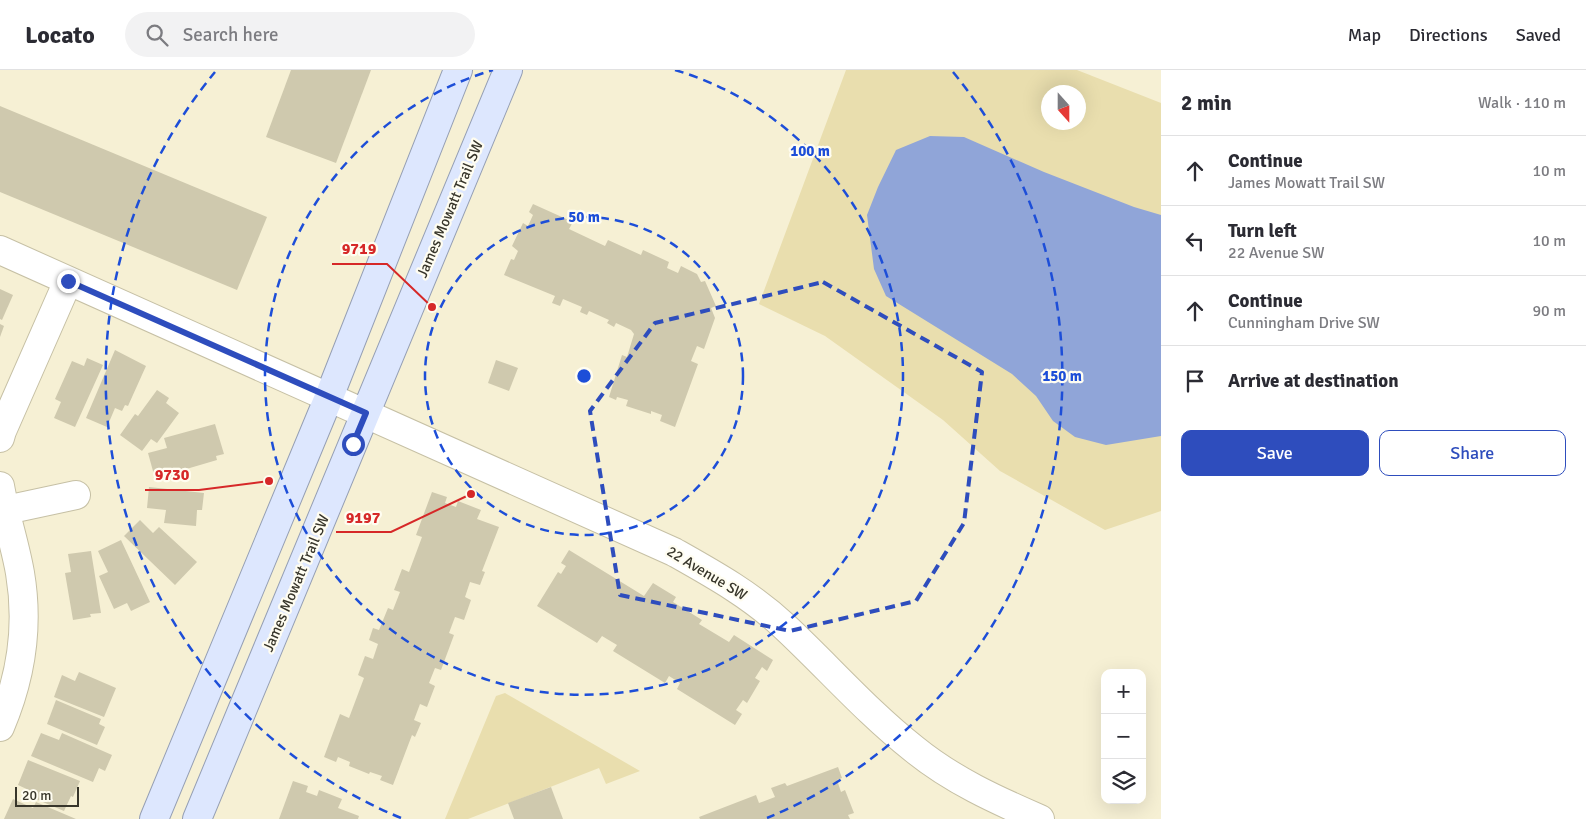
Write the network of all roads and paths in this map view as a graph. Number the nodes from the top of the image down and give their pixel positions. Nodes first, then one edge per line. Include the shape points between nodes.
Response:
1 (458, 70) edge
2 (508, 70) edge
3 (0, 250) edge
4 (68, 281) junction
5 (329, 397) junction
6 (366, 413) junction
7 (0, 438) edge
8 (76, 495) dead end
9 (3, 498) edge
10 (0, 727) edge
11 (154, 819) edge
12 (197, 819) edge
13 (1040, 819) edge

1 - 5 main road
2 - 6 main road, James Mowatt Trail SW
3 - 4 street, 22 Avenue SW
4 - 5 street, 22 Avenue SW
4 - 7 street
5 - 6 street, 22 Avenue SW
5 - 11 main road
6 - 12 main road, James Mowatt Trail SW
6 - 13 street, 22 Avenue SW via 648,539 726,581 784,626 866,708 915,750 988,796
8 - 9 street
9 - 10 street via 20,572 24,624 18,675

